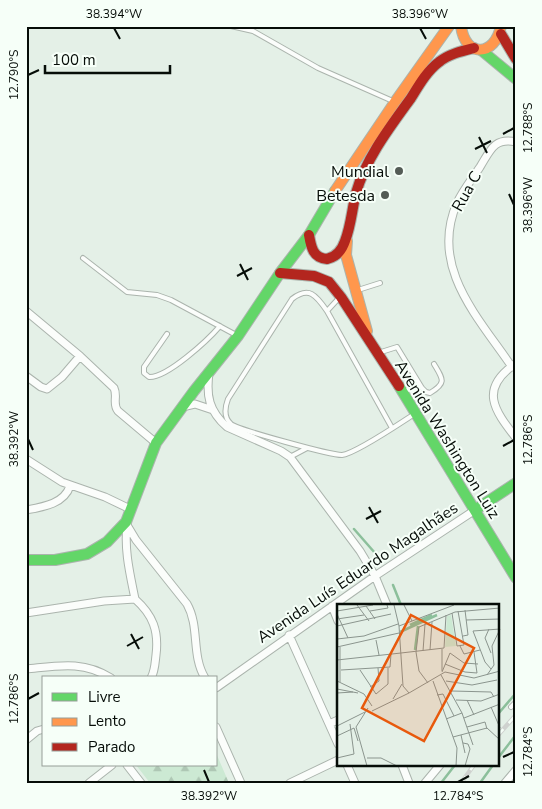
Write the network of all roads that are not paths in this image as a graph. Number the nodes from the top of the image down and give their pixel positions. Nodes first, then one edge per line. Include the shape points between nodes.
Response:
1 (180, 26) edge
2 (449, 26) edge
3 (461, 26) edge
4 (501, 30) edge
5 (478, 49) junction
6 (516, 59) edge
7 (516, 79) edge
8 (394, 102) junction
9 (516, 142) edge
10 (310, 235) junction
11 (347, 236) junction
12 (83, 258) dead end
13 (280, 273) junction
14 (380, 283) dead end
15 (355, 290) junction
16 (341, 297) junction
17 (347, 307) junction
18 (326, 311) junction
19 (27, 314) edge
20 (220, 326) junction
21 (167, 334) dead end
22 (238, 336) junction
23 (370, 342) junction
24 (377, 353) junction
25 (80, 356) junction
26 (434, 364) dead end
27 (514, 365) edge
28 (209, 372) junction
29 (26, 376) edge
30 (419, 383) junction
31 (402, 393) junction
32 (182, 407) junction
33 (213, 410) junction
34 (416, 413) junction
35 (392, 428) junction
36 (516, 438) edge
37 (156, 444) junction
38 (307, 448) junction
39 (290, 457) junction
40 (26, 459) edge
41 (516, 483) edge
42 (70, 486) junction
43 (26, 510) edge
44 (130, 510) junction
45 (475, 510) junction
46 (127, 524) junction
47 (26, 560) edge
48 (515, 574) edge
49 (375, 576) junction
50 (135, 599) junction
51 (387, 604) edge
52 (332, 606) junction
53 (26, 613) edge
54 (337, 618) edge
55 (289, 635) junction
56 (26, 669) edge
57 (108, 676) edge
58 (152, 676) edge
59 (204, 676) edge
60 (218, 687) edge
61 (516, 702) edge
62 (511, 707) dead end
63 (337, 720) edge
64 (329, 724) junction
65 (42, 730) edge
66 (218, 731) edge
67 (26, 740) edge
68 (337, 742) edge
69 (337, 761) edge
70 (128, 766) edge
71 (348, 766) edge
72 (402, 766) edge
73 (439, 766) edge
74 (102, 768) edge
75 (515, 772) edge
76 (295, 782) edge
77 (89, 783) edge
78 (141, 783) edge
79 (241, 783) edge
80 (355, 783) edge
81 (409, 783) edge
82 (425, 783) edge
83 (505, 783) edge

1 - 8 lane via 231,26 253,31 318,68
2 - 8 main road
3 - 5 main road via 463,39
4 - 5 main road via 494,45
4 - 6 main road
5 - 7 main road
5 - 11 main road via 442,59 431,68 362,176
8 - 10 main road via 324,208
9 - 27 street, Rua C via 504,140 493,146 458,201 452,218 449,247 458,286
10 - 11 main road via 315,255 328,259 337,255
10 - 13 main road
11 - 15 main road, Avenida Washington Luiz via 346,256
12 - 20 lane via 127,292 158,295
13 - 16 main road, Avenida Washington Luiz via 314,276 329,282
13 - 22 main road
14 - 15 lane
15 - 17 main road
15 - 23 main road, Avenida Washington Luiz
16 - 17 main road, Avenida Washington Luiz
16 - 18 lane
17 - 23 main road, Avenida Washington Luiz
18 - 35 lane
18 - 38 lane via 319,299 309,293 300,293 292,299 225,408 231,424
19 - 25 street
20 - 21 lane via 188,357 149,377 144,373 144,367
20 - 22 lane
22 - 28 main road
23 - 24 main road, Avenida Washington Luiz
24 - 30 lane via 397,347
24 - 31 main road, Avenida Washington Luiz
25 - 29 street via 47,389
25 - 37 street via 116,390 115,406 118,411
26 - 30 lane via 442,378 440,387 430,393
27 - 36 street via 496,383 493,400
28 - 32 main road
28 - 33 street via 208,400
30 - 31 lane
31 - 34 main road, Avenida Washington Luiz
32 - 33 street via 195,404
32 - 37 main road
33 - 39 street via 227,426
34 - 35 lane
34 - 45 main road, Avenida Washington Luiz
35 - 38 lane via 341,455
37 - 44 main road
38 - 39 lane
39 - 49 street
40 - 42 street
41 - 45 main road, Avenida Luís Eduardo Magalhães
42 - 43 street via 55,503
42 - 44 street via 105,497
44 - 46 main road
45 - 48 main road, Avenida Washington Luiz
45 - 49 street, Avenida Luís Eduardo Magalhães
46 - 47 main road via 87,554 56,560
46 - 50 street via 128,563
46 - 59 street via 192,613 197,659
49 - 51 street
49 - 52 street, Avenida Luís Eduardo Magalhães
50 - 53 street
50 - 58 street via 148,612 156,629 158,640
52 - 54 street
52 - 55 street, Avenida Luís Eduardo Magalhães
55 - 60 street, Avenida Luís Eduardo Magalhães
55 - 64 street
56 - 57 street via 84,667
61 - 62 lane
63 - 64 street
64 - 68 street
65 - 67 street
66 - 79 street
69 - 76 street
70 - 78 street
71 - 80 street
72 - 81 street
73 - 82 street
74 - 77 street
75 - 83 street

